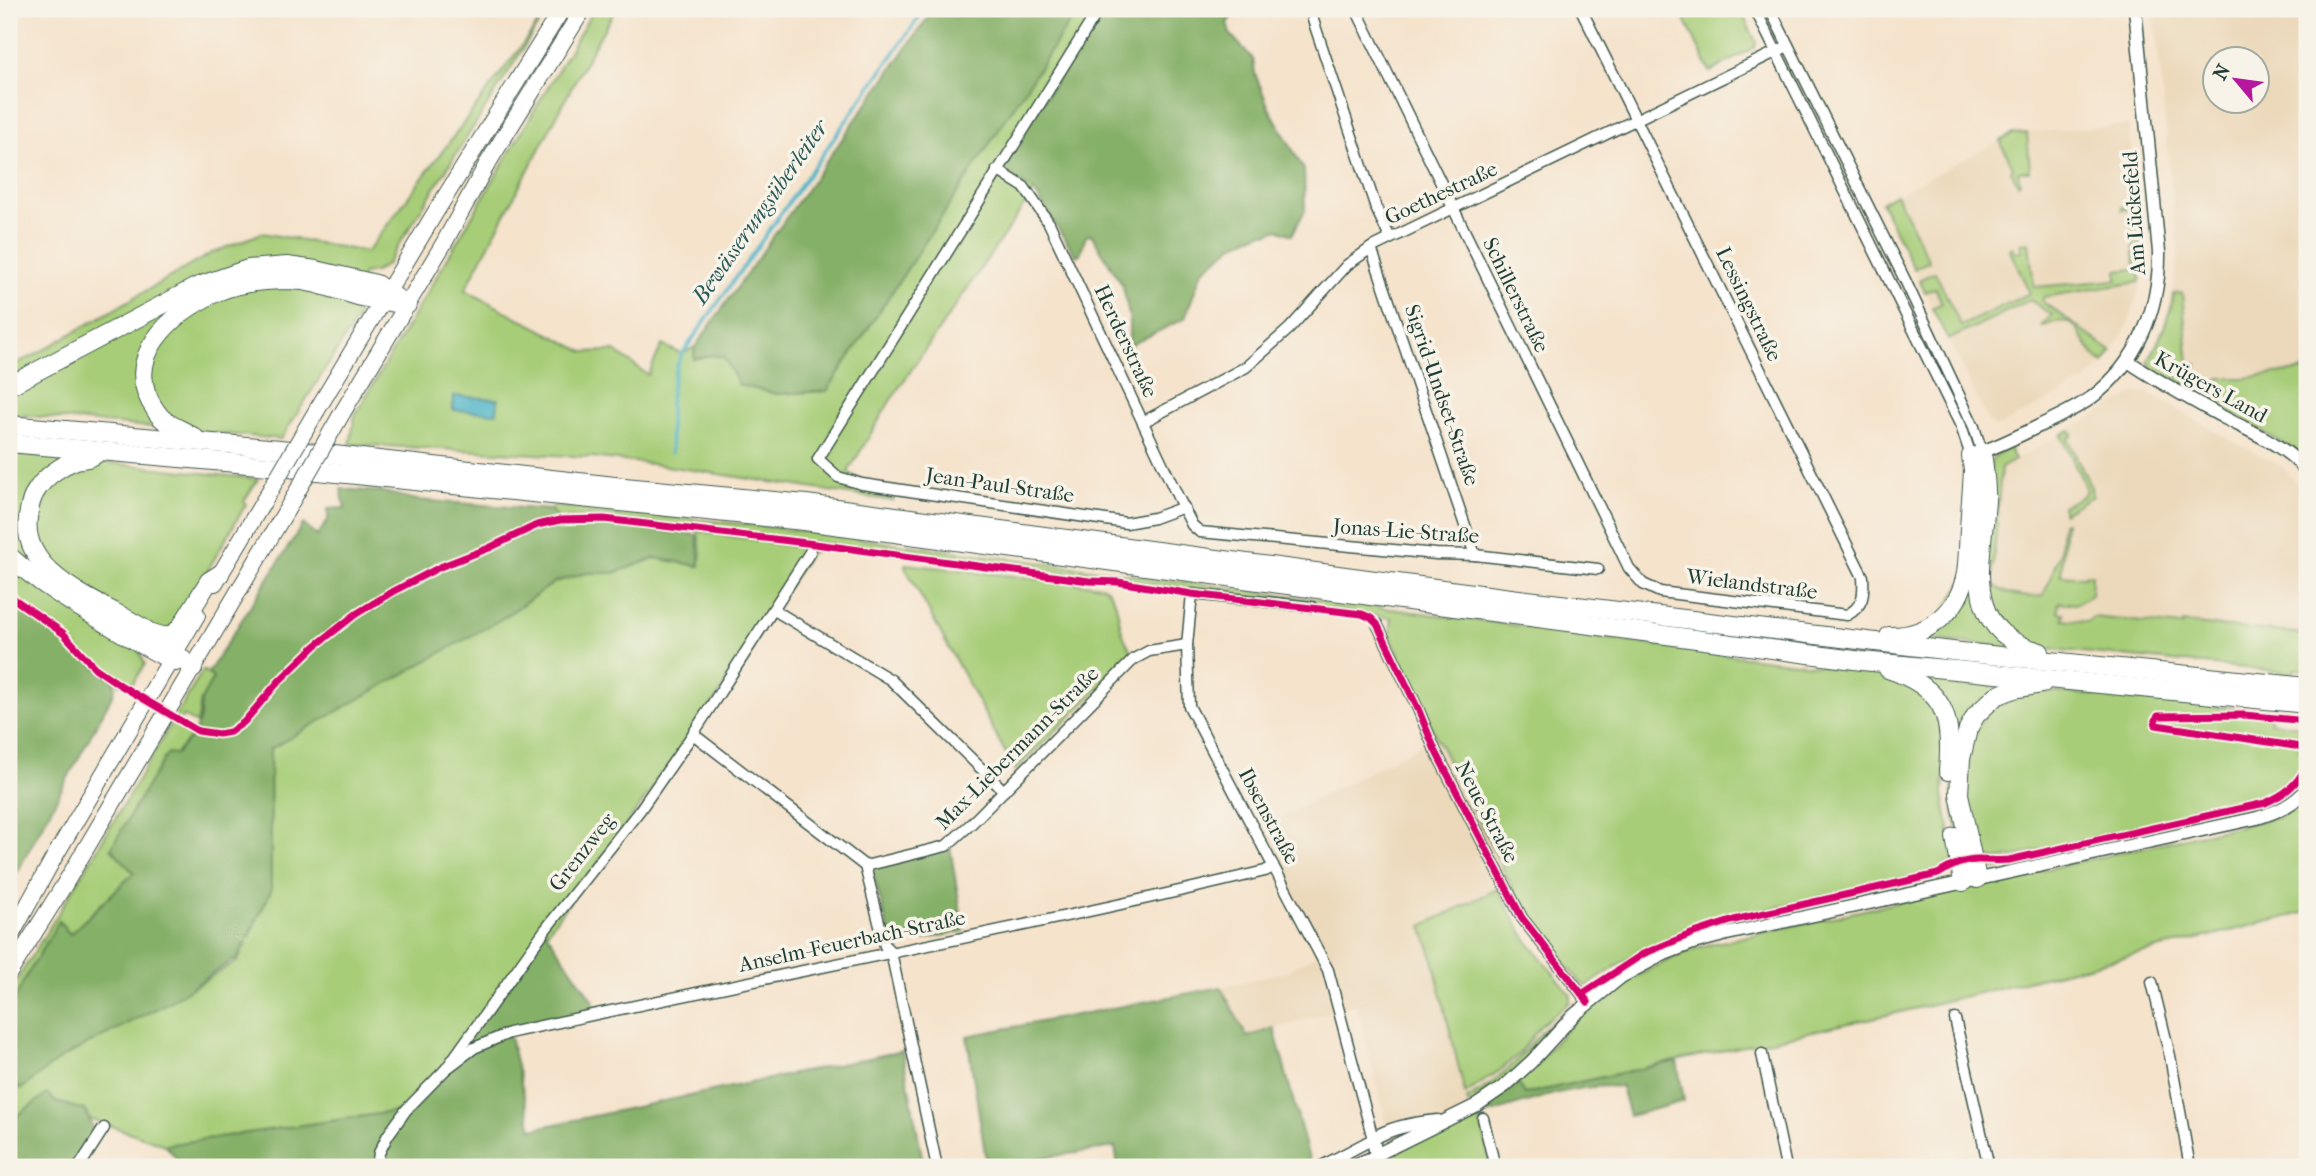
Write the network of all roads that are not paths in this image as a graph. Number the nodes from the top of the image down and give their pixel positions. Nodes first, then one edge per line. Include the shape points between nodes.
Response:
1 (562, 9) edge
2 (583, 9) edge
3 (1099, 9) edge
4 (1316, 9) edge
5 (1356, 9) edge
6 (1581, 9) edge
7 (1755, 9) edge
8 (1770, 9) edge
9 (2135, 9) edge
10 (1788, 46) junction
11 (1777, 51) junction
12 (1637, 120) junction
13 (997, 170) junction
14 (1453, 209) junction
15 (1390, 238) junction
16 (1371, 248) junction
17 (386, 296) junction
18 (407, 305) junction
19 (2128, 361) junction
20 (9, 386) edge
21 (1143, 422) junction
22 (9, 425) edge
23 (200, 442) junction
24 (9, 443) edge
25 (99, 452) junction
26 (1977, 454) junction
27 (2307, 472) edge
28 (1184, 507) junction
29 (1211, 534) joint
30 (810, 552) dead end
31 (1475, 555) junction
32 (9, 556) edge
33 (1598, 569) dead end
34 (220, 574) junction
35 (1653, 589) joint
36 (1312, 607) dead end
37 (774, 610) junction
38 (1847, 615) joint
39 (1377, 624) dead end
40 (152, 633) junction
41 (1808, 634) junction
42 (1187, 645) junction
43 (174, 657) junction
44 (1861, 661) junction
45 (2087, 664) junction
46 (193, 668) junction
47 (2103, 684) junction
48 (2295, 691) edge
49 (2307, 704) edge
50 (692, 734) junction
51 (2307, 789) edge
52 (1004, 791) junction
53 (865, 866) junction
54 (1273, 867) junction
55 (1970, 880) junction
56 (9, 939) edge
57 (891, 952) junction
58 (9, 973) edge
59 (2152, 982) dead end
60 (1588, 1002) junction
61 (1955, 1019) dead end
62 (1762, 1054) dead end
63 (446, 1069) junction
64 (1483, 1118) dead end
65 (1441, 1121) junction
66 (104, 1128) dead end
67 (1373, 1139) junction
68 (1377, 1161) edge
69 (79, 1167) edge
70 (377, 1167) edge
71 (937, 1167) edge
72 (1320, 1167) edge
73 (1348, 1167) edge
74 (1495, 1167) edge
75 (1786, 1167) edge
76 (1989, 1167) edge
77 (2190, 1167) edge

1 - 17 main road
2 - 18 main road
3 - 13 street
4 - 15 street via 1312,20
5 - 14 street, Schillerstraße
6 - 12 street, Lessingstraße
7 - 11 street
8 - 10 street
9 - 19 street, Am Lückefeld via 2159,266 2151,315
10 - 11 street, Goethestraße
10 - 26 street via 1973,427
11 - 12 street, Goethestraße
11 - 26 street
12 - 14 street, Goethestraße
12 - 38 street, Lessingstraße via 1863,577 1864,596
13 - 21 street, Herderstraße via 1024,187 1049,223
13 - 28 street, Jean-Paul-Straße via 818,459 838,477 862,484 1126,523
14 - 15 street, Goethestraße
14 - 35 street, Schillerstraße via 1623,558 1643,584
15 - 16 street, Goethestraße
16 - 21 street, Goethestraße via 1347,265 1289,329 1246,367
16 - 31 street, Sigrid-Undset-Straße
17 - 18 highway
17 - 20 highway via 376,284 309,269 248,269 196,287
17 - 23 highway via 359,296 303,281 250,283 218,291 167,324 148,351 146,393 168,424
17 - 34 main road, bridge
18 - 46 main road, bridge
19 - 26 street, Am Lückefeld via 2103,388 2075,408
19 - 27 street, Krügers Land via 2277,446
21 - 28 street, Herderstraße
22 - 23 highway
23 - 41 highway via 806,504
24 - 25 highway
25 - 40 highway via 65,465 37,488 29,506 29,543 38,561 56,578
25 - 44 highway via 804,521
26 - 41 highway via 1966,573 1944,617 1924,631 1899,636
26 - 45 highway via 1986,499 1978,582 1989,616 2002,634 2018,645
28 - 29 street, Herderstraße via 1192,525
29 - 31 street, Jonas-Lie-Straße
30 - 37 street, Grenzweg
31 - 33 street, Jonas-Lie-Straße
32 - 43 highway via 54,593
34 - 40 highway via 209,580 176,632 166,636
34 - 43 main road
35 - 38 street, Wielandstraße
36 - 42 street, Ibsenstraße via 1192,594
37 - 50 street, Grenzweg
37 - 52 street via 891,681
39 - 60 street, Neue Straße via 1435,750 1522,918
40 - 43 highway
41 - 45 highway
42 - 52 street, Max-Liebermann-Straße via 1149,651 1134,659
42 - 54 street, Ibsenstraße via 1189,706
43 - 46 highway
43 - 56 main road
44 - 47 highway
44 - 55 highway via 1922,684 1945,714 1951,743 1948,799
45 - 48 highway
46 - 58 main road
47 - 48 highway
47 - 55 highway via 2035,684 2014,689 1996,696 1976,715 1964,743 1959,794
48 - 49 highway
50 - 53 street
50 - 63 street, Grenzweg
51 - 55 street via 2282,809 2257,818
52 - 53 street, Max-Liebermann-Straße via 946,846
53 - 57 street via 885,946
54 - 57 street, Anselm-Feuerbach-Straße via 1107,908
54 - 67 street, Ibsenstraße via 1332,979
55 - 60 street via 1693,943 1641,965
57 - 63 street, Anselm-Feuerbach-Straße via 509,1033 474,1048
57 - 71 street
59 - 77 street
60 - 65 street via 1505,1086
61 - 76 street
62 - 75 street
63 - 70 street, Grenzweg via 388,1135
64 - 74 street
65 - 67 street
65 - 68 street
66 - 69 street
67 - 68 street, Ibsenstraße
67 - 72 street
68 - 73 street

